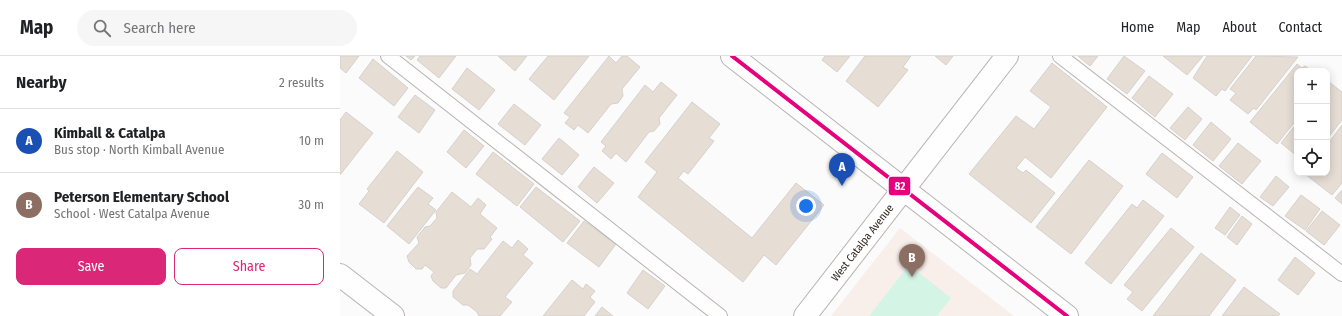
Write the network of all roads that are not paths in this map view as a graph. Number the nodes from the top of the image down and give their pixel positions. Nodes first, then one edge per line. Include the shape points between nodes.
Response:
1 (388, 56) edge
2 (732, 56) edge
3 (1007, 56) edge
4 (1060, 56) edge
5 (904, 189) junction
6 (1342, 274) edge
7 (340, 275) edge
8 (393, 316) edge
9 (720, 316) edge
10 (805, 316) edge
11 (1067, 316) edge

1 - 9 lane
2 - 5 street
3 - 5 street, West Catalpa Avenue
4 - 6 lane
5 - 10 street, West Catalpa Avenue
5 - 11 street
7 - 8 street

